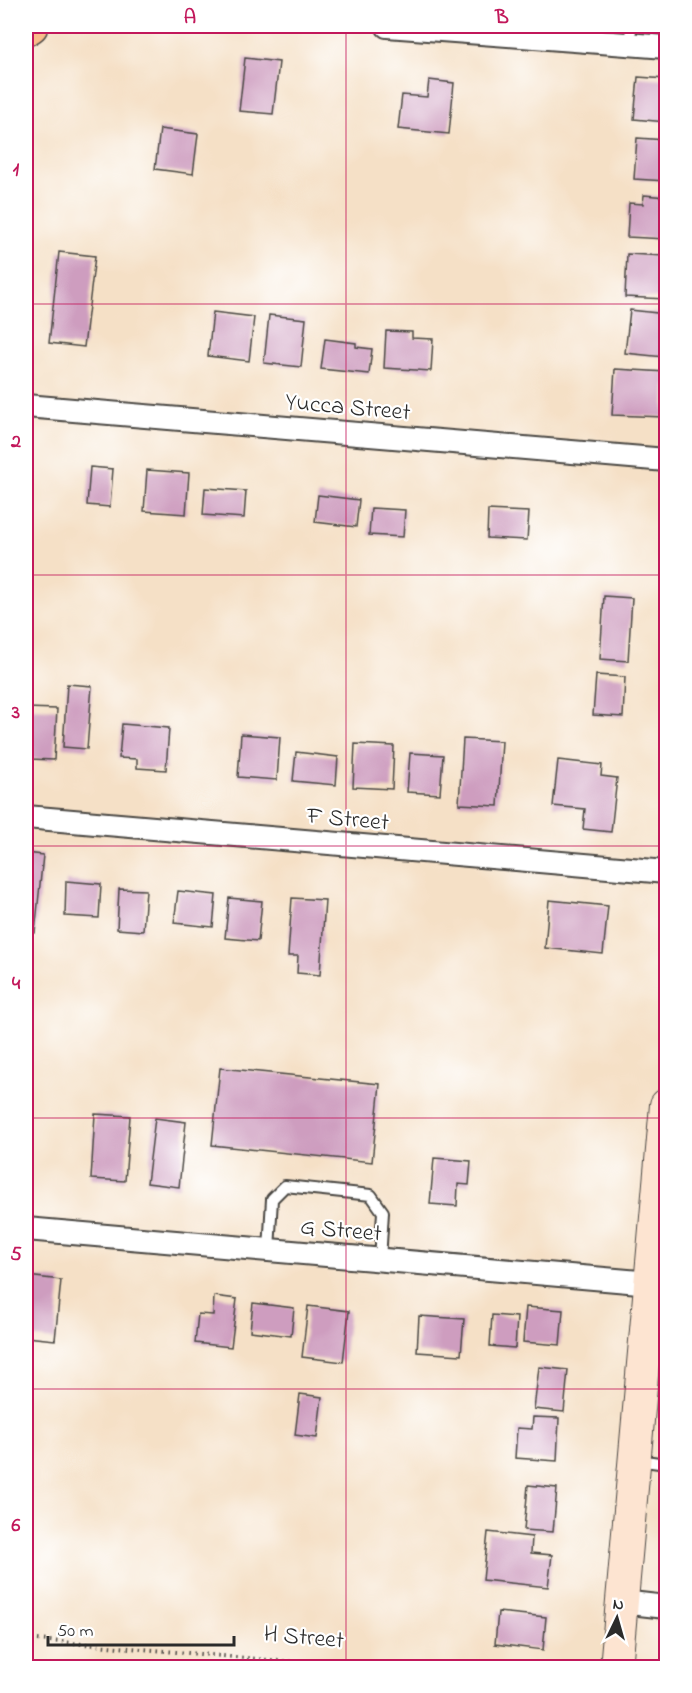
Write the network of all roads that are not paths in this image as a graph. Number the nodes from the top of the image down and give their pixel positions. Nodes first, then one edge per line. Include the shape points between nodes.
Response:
1 (31, 26) edge
2 (387, 26) edge
3 (26, 29) edge
4 (630, 35) edge
5 (666, 47) edge
6 (26, 406) edge
7 (666, 460) edge
8 (26, 817) edge
9 (666, 872) edge
10 (666, 1105) edge
11 (26, 1229) edge
12 (269, 1250) junction
13 (380, 1260) junction
14 (657, 1287) junction
15 (635, 1460) junction
16 (666, 1461) edge
17 (622, 1602) junction
18 (666, 1607) edge
19 (616, 1668) edge

1 - 3 highway
2 - 4 street
4 - 5 street
6 - 7 street, Yucca Street
8 - 9 street, F Street
10 - 14 main road
11 - 12 street, G Street
12 - 13 street, G Street
12 - 13 lane via 272,1199 285,1186 371,1195 383,1212
13 - 14 street, G Street
14 - 15 main road
15 - 16 lane
15 - 17 main road
17 - 18 street
17 - 19 main road

